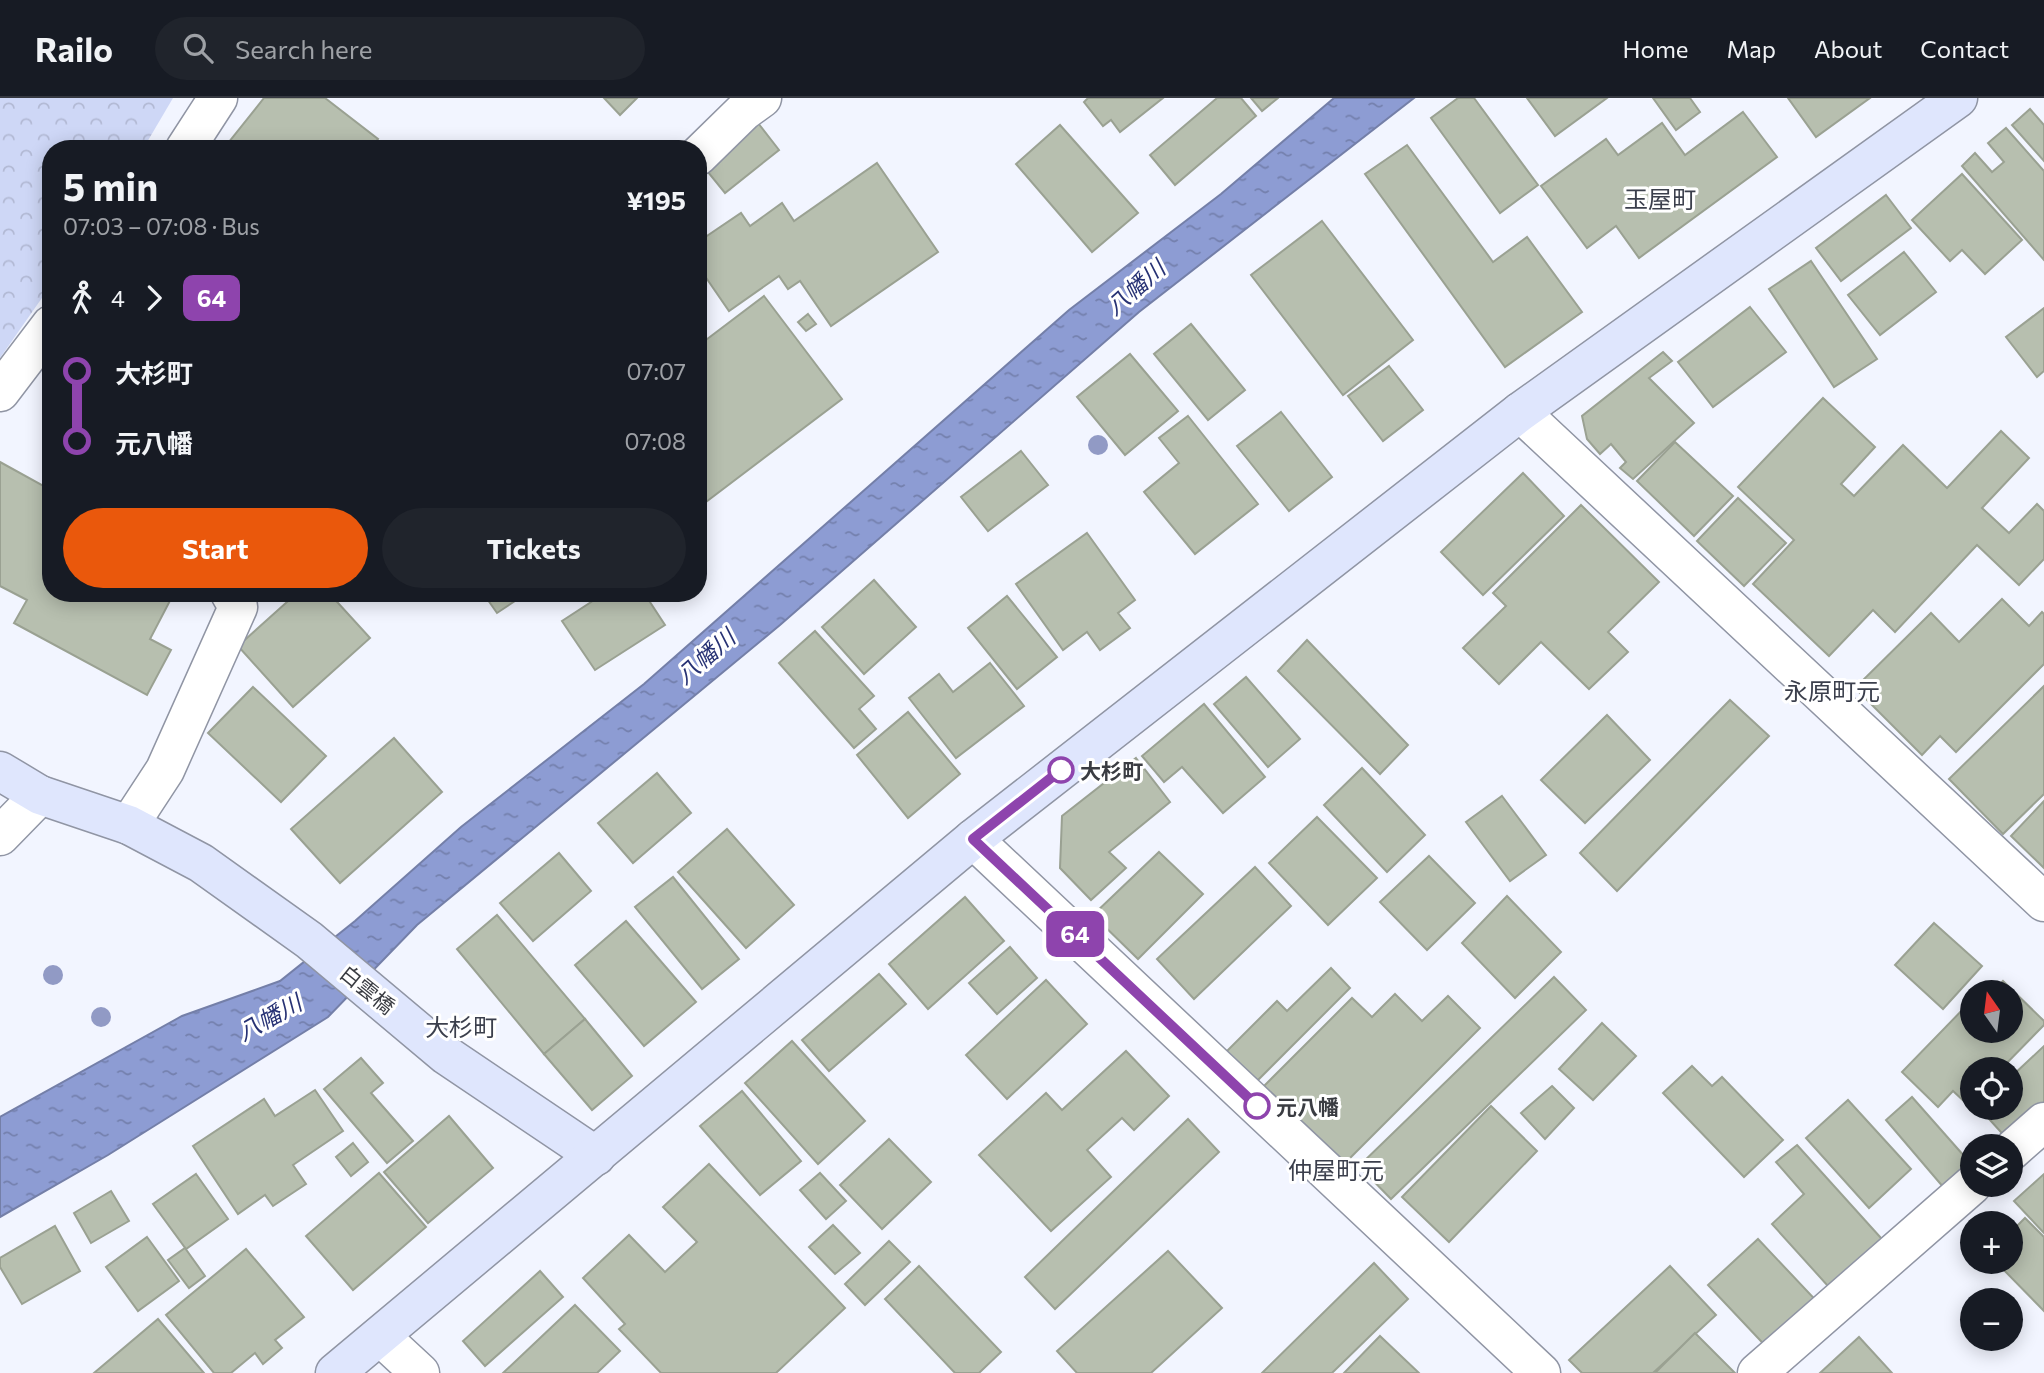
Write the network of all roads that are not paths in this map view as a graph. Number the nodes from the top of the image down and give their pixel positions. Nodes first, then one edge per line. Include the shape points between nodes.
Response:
1 (218, 98) edge
2 (1958, 98) edge
3 (746, 102) edge
4 (191, 140) edge
5 (707, 146) edge
6 (42, 341) edge
7 (0, 392) edge
8 (1520, 412) junction
9 (240, 602) edge
10 (0, 771) edge
11 (40, 795) junction
12 (128, 825) junction
13 (0, 836) edge
14 (973, 839) junction
15 (2044, 902) edge
16 (2044, 1122) edge
17 (2023, 1140) edge
18 (596, 1156) junction
19 (1960, 1195) edge
20 (380, 1336) junction
21 (335, 1373) edge
22 (420, 1373) edge
23 (1541, 1373) edge
24 (1757, 1373) edge

1 - 4 street
2 - 8 street
3 - 5 street
6 - 7 street
8 - 14 street
8 - 15 street
9 - 12 street via 165,770
10 - 11 street, 白雲橋
11 - 12 street, 白雲橋
11 - 13 street
12 - 18 street, 白雲橋 via 201,863 309,940 446,1055
14 - 18 street
14 - 23 street
16 - 17 street
18 - 20 street
19 - 24 street
20 - 21 street
20 - 22 street

